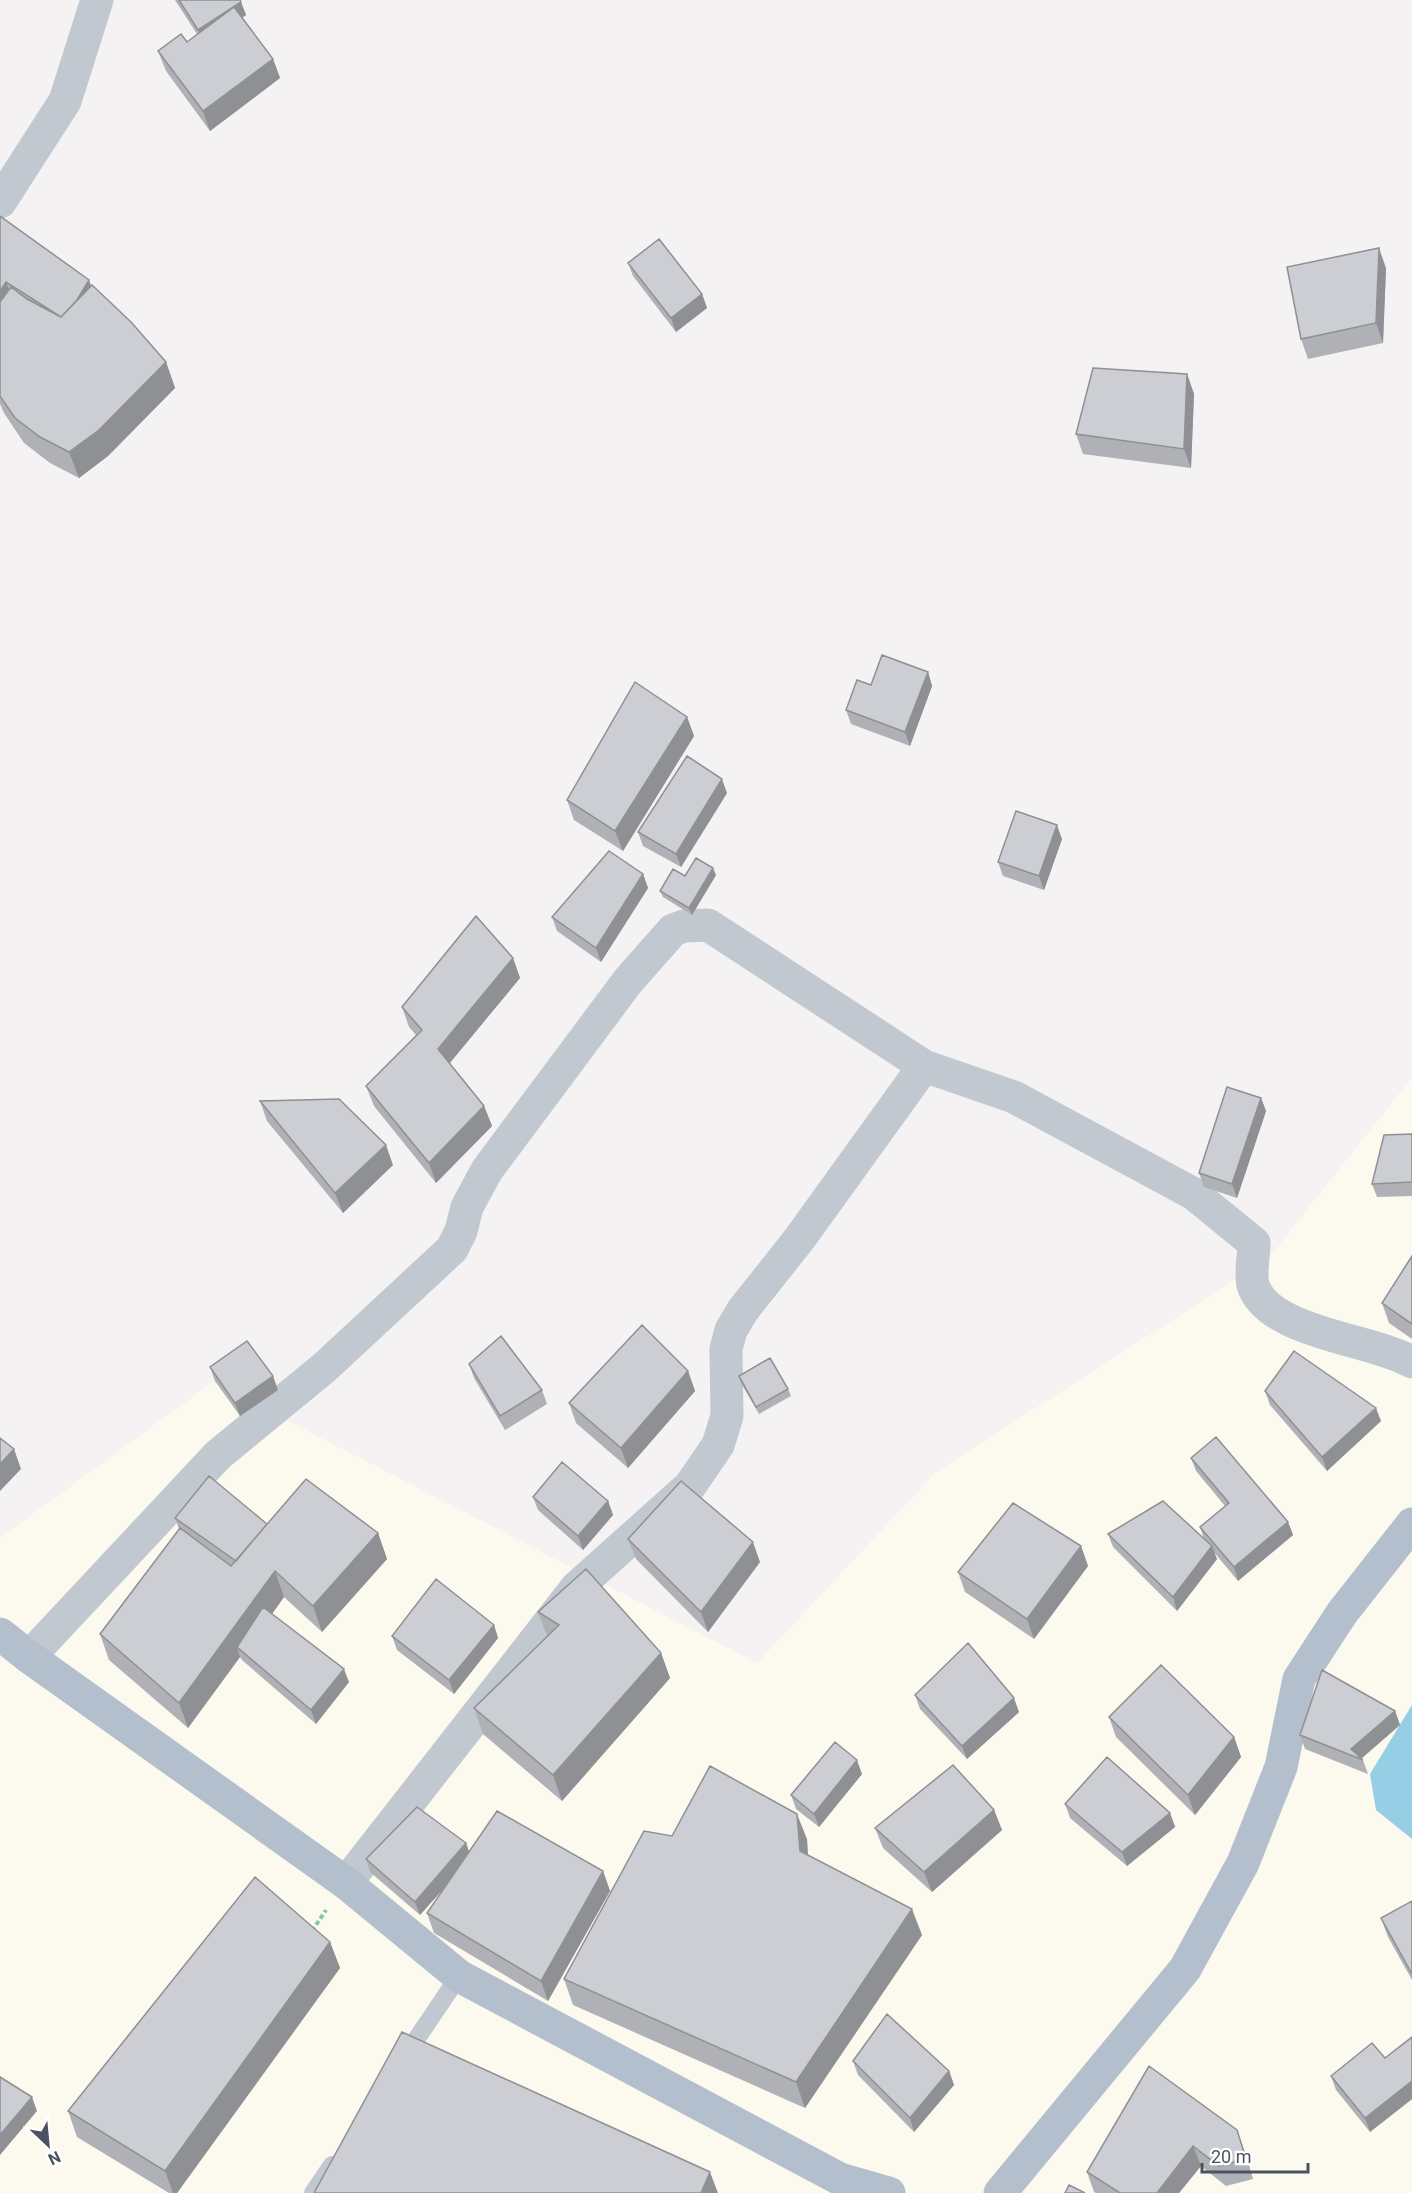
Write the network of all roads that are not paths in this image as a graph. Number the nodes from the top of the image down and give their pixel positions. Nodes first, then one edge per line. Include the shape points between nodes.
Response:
1 (97, 0) edge
2 (0, 202) edge
3 (924, 1066) junction
4 (1412, 1362) edge
5 (1412, 1524) edge
6 (0, 1634) edge
7 (29, 1657) junction
8 (346, 1883) junction
9 (459, 1976) junction
10 (392, 2075) edge
11 (339, 2154) edge
12 (313, 2193) edge
13 (889, 2193) edge
14 (1000, 2193) edge

1 - 2 street via 65,101
3 - 4 street via 1014,1097 1194,1194 1254,1243 1253,1283 1261,1301 1285,1319
3 - 7 street via 708,925 673,930 628,981 487,1170 467,1207 452,1249 325,1367 218,1455
3 - 8 street via 731,1330 726,1349 727,1416 718,1445 690,1486 577,1587
5 - 14 main road via 1342,1613 1299,1679 1281,1767 1242,1863 1185,1969
6 - 7 main road
7 - 8 main road
8 - 9 main road
9 - 10 lane
9 - 13 main road via 840,2179
11 - 12 lane

